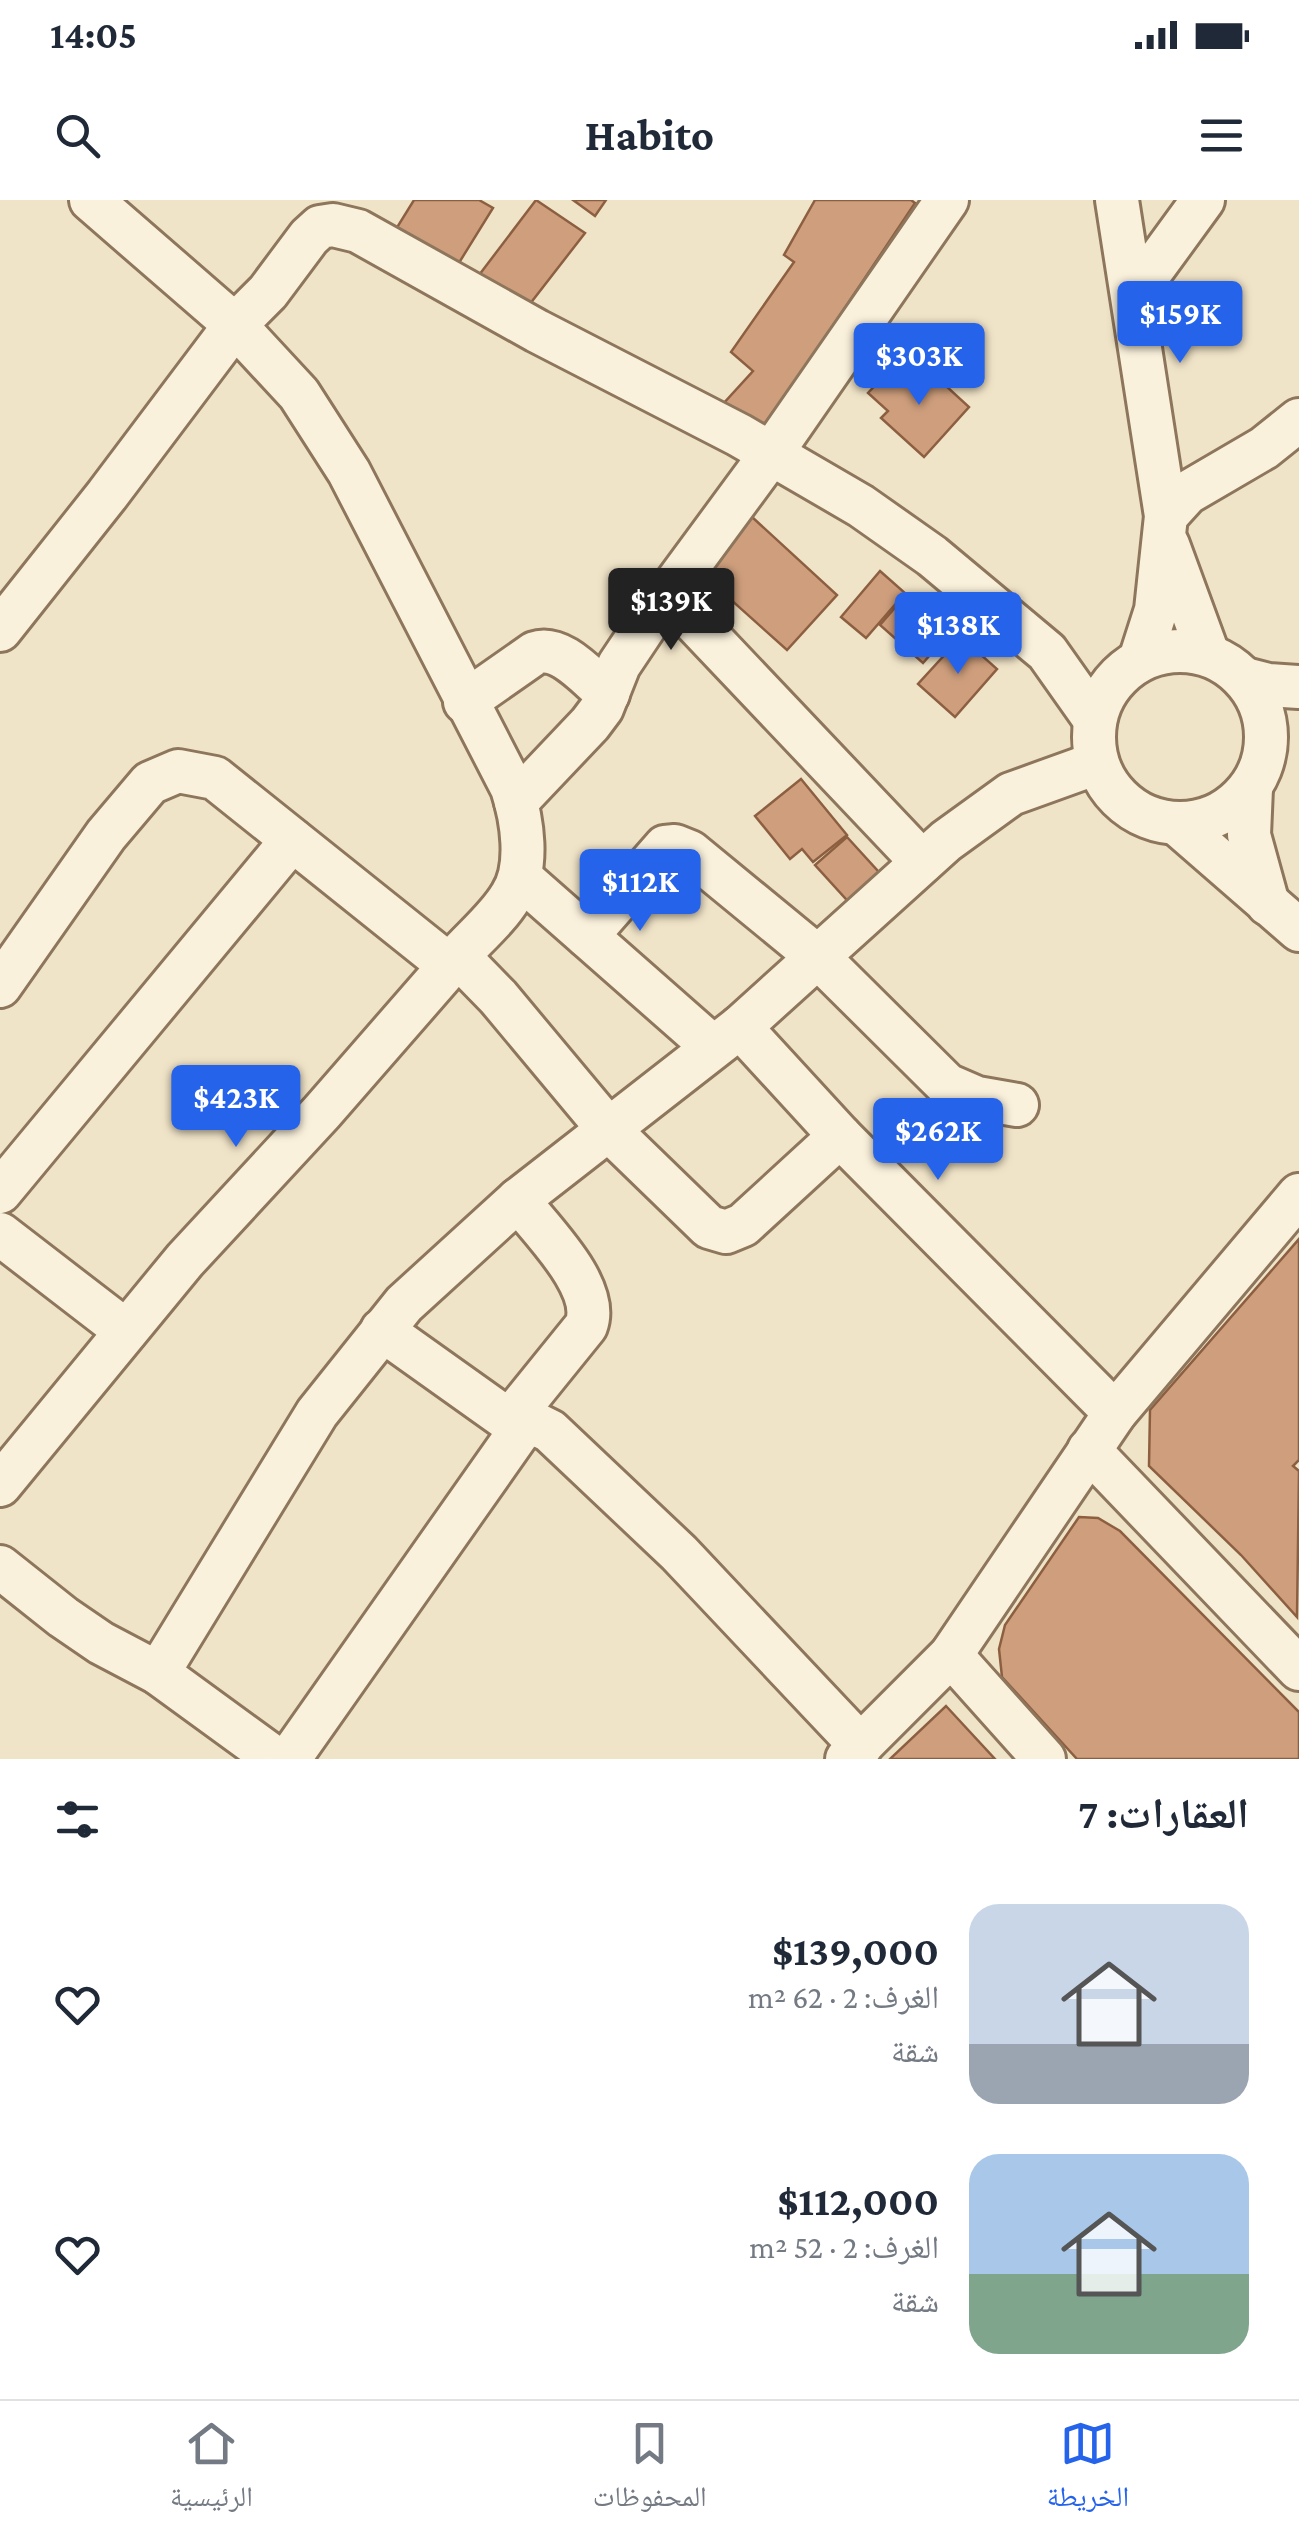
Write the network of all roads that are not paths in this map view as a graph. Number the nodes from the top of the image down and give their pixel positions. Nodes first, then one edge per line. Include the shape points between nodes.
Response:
1 (91, 200) edge
2 (947, 200) edge
3 (1118, 200) edge
4 (1203, 200) edge
5 (306, 218) edge
6 (1133, 296) junction
7 (235, 325) junction
8 (1299, 420) edge
9 (771, 454) junction
10 (1165, 526) junction
11 (668, 594) junction
12 (0, 630) edge
13 (1047, 652) junction
14 (1208, 654) junction
15 (1129, 668) junction
16 (1244, 678) junction
17 (1299, 687) edge
18 (608, 694) junction
19 (465, 702) junction
20 (1096, 720) junction
21 (1299, 730) edge
22 (1097, 763) junction
23 (1257, 774) junction
24 (516, 802) junction
25 (1176, 824) junction
26 (292, 840) junction
27 (922, 862) junction
28 (520, 877) junction
29 (1284, 917) edge
30 (587, 936) junction
31 (819, 958) junction
32 (454, 961) junction
33 (0, 986) edge
34 (726, 1037) junction
35 (1017, 1105) dead end
36 (609, 1130) junction
37 (840, 1136) junction
38 (0, 1192) edge
39 (1299, 1195) edge
40 (518, 1200) junction
41 (0, 1234) edge
42 (382, 1330) junction
43 (126, 1332) junction
44 (1115, 1413) junction
45 (515, 1424) junction
46 (1089, 1450) junction
47 (0, 1485) edge
48 (0, 1567) edge
49 (951, 1655) junction
50 (1299, 1668) edge
51 (158, 1673) junction
52 (854, 1753) edge
53 (276, 1759) edge
54 (289, 1759) edge
55 (1044, 1759) edge

1 - 7 street
2 - 9 street
3 - 6 street
4 - 6 street
5 - 7 street via 268,292
5 - 9 street via 320,227 358,231
6 - 10 street
7 - 12 street
7 - 19 street via 300,394 348,472
8 - 10 street via 1187,493
9 - 11 street
9 - 13 street via 932,556
10 - 14 street
10 - 15 street via 1156,610
11 - 18 street via 619,664
11 - 27 street
13 - 15 street
13 - 20 street
14 - 15 street via 1164,652
14 - 16 street
15 - 20 street via 1102,697
16 - 17 street
16 - 23 street via 1267,732
18 - 19 street via 546,650
18 - 24 street via 573,745
19 - 24 street
20 - 22 street
21 - 23 street
22 - 25 street via 1127,806
22 - 27 street via 1012,794
23 - 25 street via 1230,808
23 - 29 street via 1250,835
24 - 28 street
25 - 29 street
26 - 32 street
26 - 33 street via 215,778 178,771 150,783
26 - 38 street
27 - 31 street
28 - 30 street
28 - 32 street via 511,897
30 - 31 street via 653,858 675,846
30 - 34 street
31 - 34 street
31 - 35 street via 947,1085
32 - 36 street via 498,997
32 - 43 street
34 - 36 street
34 - 37 street
36 - 37 street via 708,1228 726,1232 743,1225
36 - 40 street
37 - 44 street
39 - 44 street
40 - 42 street
40 - 45 street via 577,1276 590,1314
41 - 43 street
42 - 45 street
42 - 51 street via 317,1412
43 - 47 street
44 - 46 street
45 - 52 street via 550,1431 612,1488 692,1566
45 - 54 street
46 - 49 street
46 - 50 street
48 - 51 street via 101,1644
49 - 52 street
49 - 55 street
51 - 53 street

